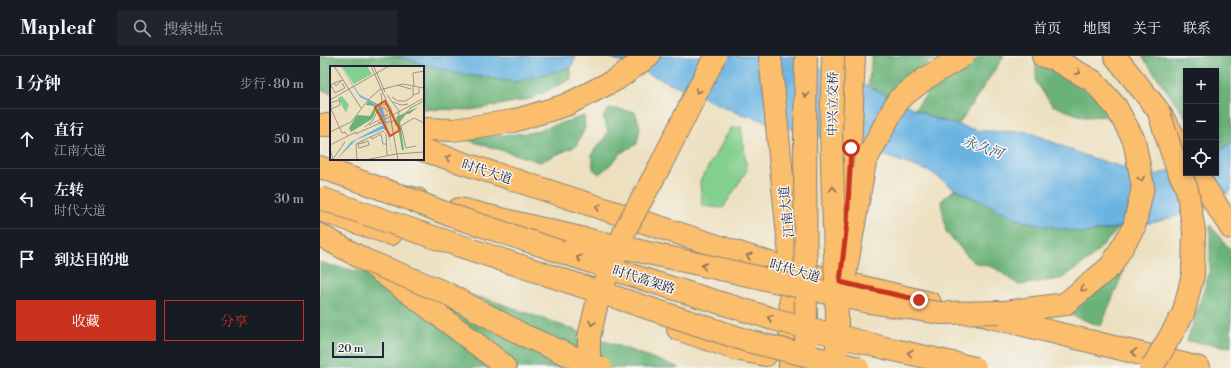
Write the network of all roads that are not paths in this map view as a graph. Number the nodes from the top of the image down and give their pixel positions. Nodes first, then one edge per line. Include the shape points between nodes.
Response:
1 (649, 56) edge
2 (715, 56) edge
3 (770, 56) edge
4 (806, 56) edge
5 (832, 56) edge
6 (963, 56) edge
7 (1042, 56) edge
8 (1115, 56) edge
9 (854, 66) edge
10 (1158, 110) junction
11 (320, 117) edge
12 (330, 121) edge
13 (424, 129) edge
14 (424, 150) edge
15 (1183, 151) edge
16 (320, 166) edge
17 (1198, 176) edge
18 (399, 195) junction
19 (320, 198) edge
20 (320, 210) edge
21 (1231, 228) edge
22 (320, 235) edge
23 (365, 260) junction
24 (791, 270) junction
25 (840, 282) junction
26 (837, 317) junction
27 (796, 365) edge
28 (505, 368) edge
29 (589, 368) edge
30 (601, 368) edge
31 (815, 368) edge
32 (837, 368) edge
33 (845, 368) edge
34 (858, 368) edge
35 (975, 368) edge
36 (1150, 368) edge
37 (1199, 368) edge

1 - 13 main road via 617,79 566,105 514,121 453,130
2 -> 29 main road, bridge via 626,228 598,299 589,337
3 - 24 main road, 江南大道
4 -> 27 main road, 中兴立交桥, bridge
26 -> 5 main road, 中兴立交桥, bridge via 831,132
6 - 26 main road, bridge via 926,78 898,100 865,162
7 -> 18 main road, bridge via 1093,81 1116,107 1134,140 1143,187 1134,228 1111,266 1065,304 1005,312 940,313 877,303
8 - 10 main road
9 - 25 main road via 847,223
10 - 15 main road, bridge
10 - 36 main road, bridge via 1176,165 1187,189 1194,232 1193,275 1183,314
11 - 12 main road
24 -> 14 main road, 时代大道
16 - 18 main road, 时代高架路
17 - 21 main road
35 -> 18 main road, 时代高架路, bridge via 773,319 540,245
19 - 34 main road, 时代高架路, bridge via 748,341
20 - 27 main road via 736,349
22 - 23 main road
23 - 28 main road, bridge
23 - 30 main road, bridge via 446,293 523,335
24 - 25 main road, 时代大道
24 - 27 main road, 江南大道
25 - 33 main road
37 -> 25 main road, 时代大道
26 - 32 main road, 中兴立交桥, bridge
27 - 31 main road

